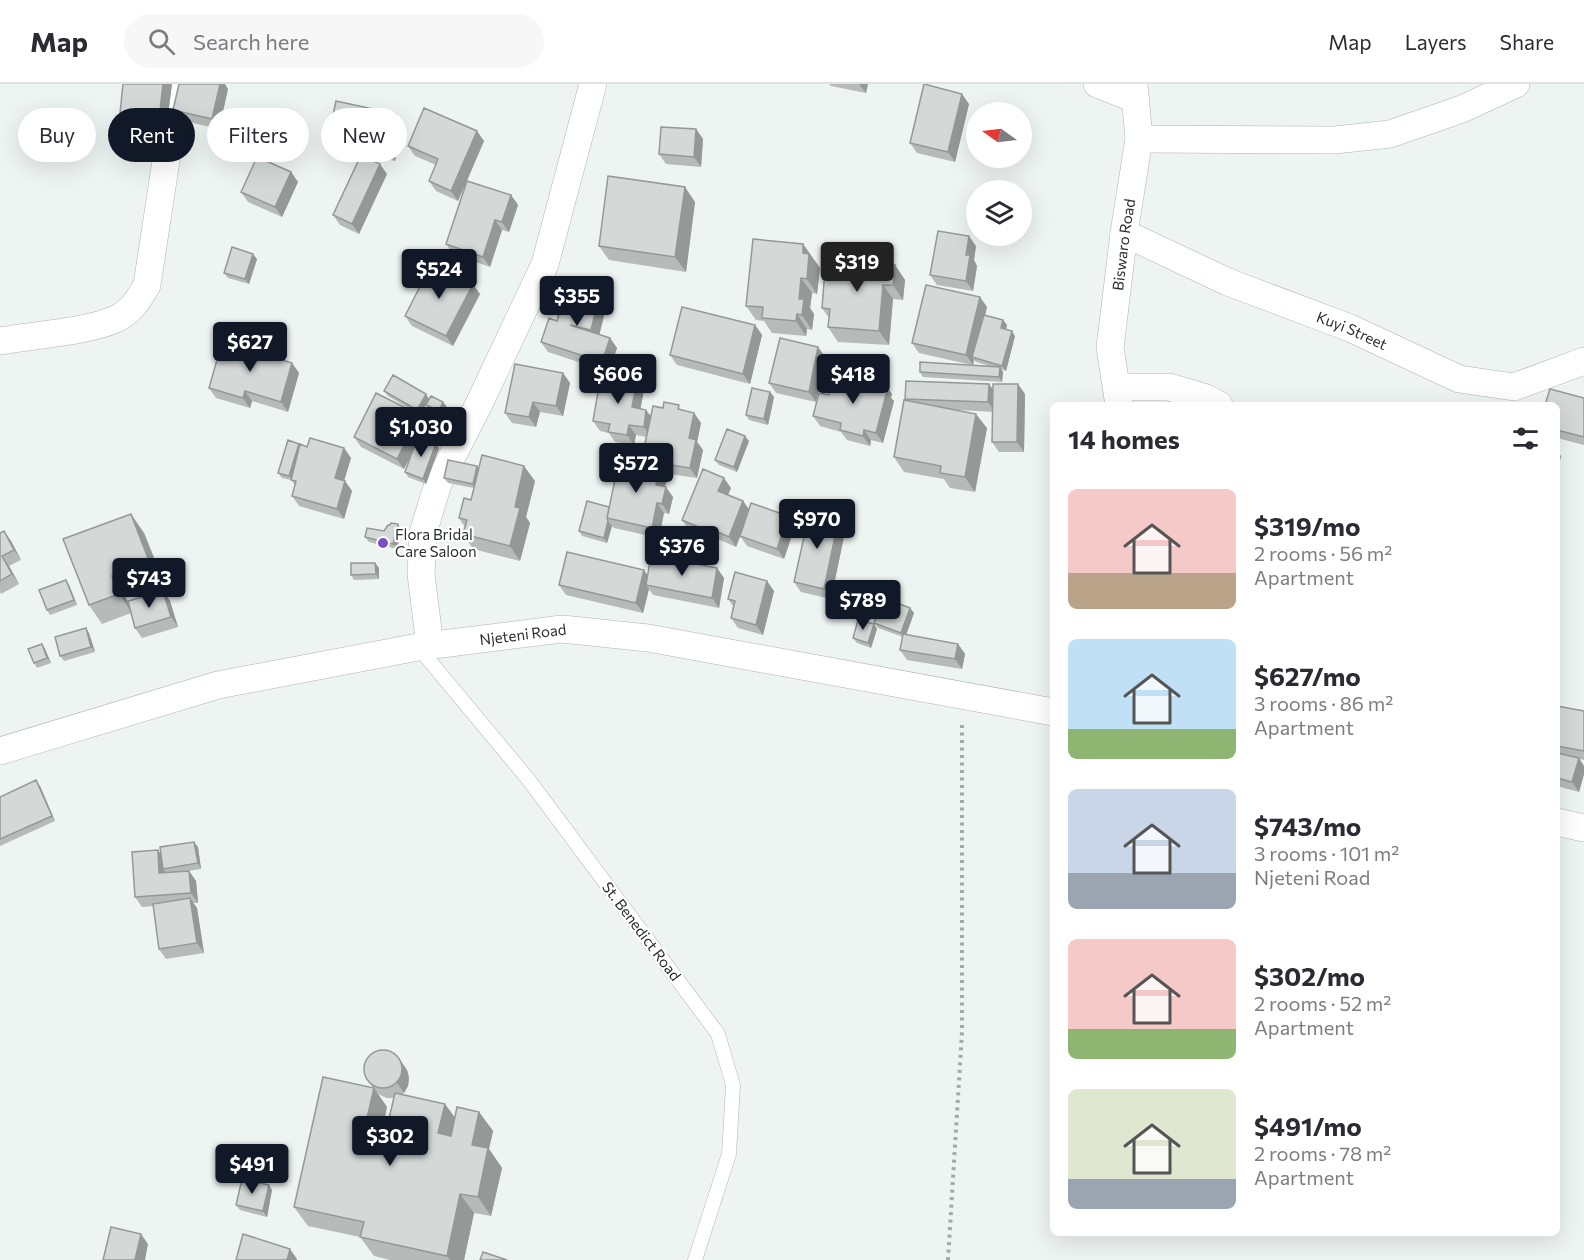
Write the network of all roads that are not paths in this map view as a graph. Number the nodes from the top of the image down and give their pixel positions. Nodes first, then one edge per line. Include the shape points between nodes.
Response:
1 (185, 84) edge
2 (593, 84) edge
3 (1097, 84) edge
4 (1516, 84) edge
5 (1134, 92) edge
6 (1139, 140) junction
7 (1124, 233) junction
8 (0, 341) edge
9 (1584, 361) edge
10 (1118, 396) edge
11 (1213, 402) edge
12 (424, 646) junction
13 (1050, 711) edge
14 (0, 751) edge
15 (1560, 823) edge
16 (1584, 828) edge
17 (695, 1260) edge

1 - 8 street via 173,115 147,285 134,306 116,319 88,327
2 - 12 street via 545,264 438,484 423,533
3 - 5 street
4 - 6 street via 1462,109 1390,134 1335,140
5 - 6 street, Biswaro Road
6 - 7 street, Biswaro Road
7 - 9 street, Kuyi Street via 1228,282 1350,328 1460,379 1514,387
7 - 10 street, Biswaro Road via 1110,348
10 - 11 street via 1168,387
12 - 13 street, Njeteni Road via 562,629 648,638
12 - 14 street, Njeteni Road via 218,685
12 - 17 lane, St. Benedict Road via 718,1034 733,1085 729,1154
15 - 16 street

